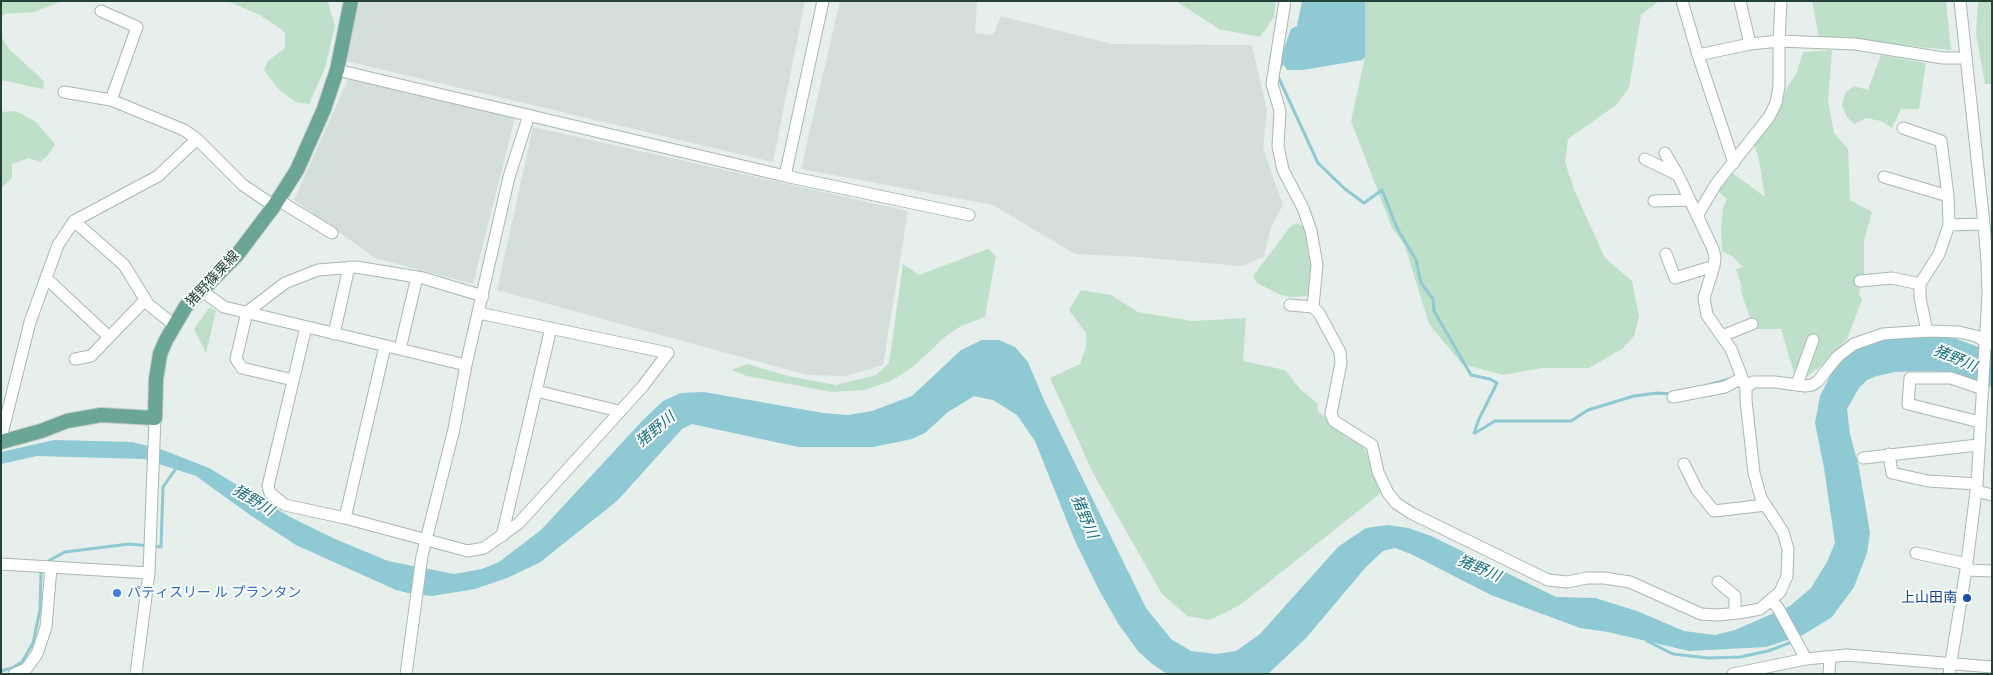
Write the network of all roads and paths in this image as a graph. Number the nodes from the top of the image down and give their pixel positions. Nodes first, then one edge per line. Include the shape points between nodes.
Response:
1 (351, 1) edge
2 (823, 1) edge
3 (1285, 1) edge
4 (1682, 1) edge
5 (1740, 1) edge
6 (1781, 1) edge
7 (1960, 1) edge
8 (101, 11) dead end
9 (1779, 41) junction
10 (1750, 44) junction
11 (1698, 55) junction
12 (1966, 58) junction
13 (337, 70) junction
14 (64, 92) dead end
15 (111, 100) junction
16 (529, 115) junction
17 (1903, 128) dead end
18 (197, 139) junction
19 (1665, 153) dead end
20 (1645, 159) dead end
21 (1734, 162) junction
22 (1678, 175) junction
23 (785, 176) junction
24 (1884, 177) dead end
25 (1986, 195) edge
26 (1948, 196) junction
27 (1689, 200) junction
28 (1654, 201) dead end
29 (276, 203) junction
30 (969, 215) dead end
31 (1698, 216) junction
32 (74, 221) junction
33 (1984, 224) junction
34 (1949, 225) junction
35 (332, 232) dead end
36 (1666, 254) dead end
37 (1714, 266) junction
38 (349, 267) junction
39 (417, 277) junction
40 (46, 278) junction
41 (1860, 281) dead end
42 (1920, 284) junction
43 (202, 291) junction
44 (1990, 294) edge
45 (483, 296) junction
46 (145, 300) junction
47 (1290, 305) dead end
48 (1312, 307) junction
49 (247, 312) junction
50 (479, 313) junction
51 (1752, 324) dead end
52 (174, 325) junction
53 (306, 327) junction
54 (551, 328) junction
55 (1927, 331) junction
56 (334, 334) junction
57 (1722, 336) junction
58 (109, 337) junction
59 (1813, 340) dead end
60 (1989, 344) edge
61 (385, 346) junction
62 (400, 349) junction
63 (75, 359) dead end
64 (466, 365) junction
65 (293, 380) junction
66 (1744, 383) junction
67 (1797, 384) junction
68 (1983, 388) junction
69 (536, 391) junction
70 (1673, 397) dead end
71 (619, 411) junction
72 (155, 418) junction
73 (1980, 422) junction
74 (1, 438) edge
75 (1, 442) edge
76 (1978, 445) junction
77 (1889, 454) junction
78 (1863, 458) dead end
79 (1684, 464) dead end
80 (1976, 487) junction
81 (1992, 495) edge
82 (1766, 505) junction
83 (345, 518) junction
84 (502, 536) junction
85 (427, 541) junction
86 (1916, 553) dead end
87 (1, 564) edge
88 (51, 567) junction
89 (1967, 567) junction
90 (1992, 571) edge
91 (149, 573) junction
92 (1718, 582) dead end
93 (1775, 604) junction
94 (1735, 613) junction
95 (1830, 658) junction
96 (1806, 659) junction
97 (1992, 667) edge
98 (1950, 668) edge
99 (14, 674) edge
100 (136, 674) edge
101 (406, 674) edge
102 (1732, 674) edge
103 (1829, 674) edge

1 - 13 main road, 猪野篠栗線
2 - 23 street
3 - 48 street via 1272,84 1280,111 1278,146 1283,170 1303,208 1316,257
4 - 11 street
5 - 10 street
6 - 9 street
7 - 12 street
8 - 15 street via 137,27
9 - 10 street
9 - 12 street via 1855,44 1943,58
9 - 21 street via 1776,103
10 - 11 street
11 - 21 street
12 - 25 street
13 - 16 street
13 - 29 main road, 猪野篠栗線 via 310,142
14 - 15 street
15 - 18 street via 184,130
16 - 23 street
16 - 45 street via 509,176
17 - 26 street via 1941,141
18 - 29 street via 243,185
18 - 32 street via 158,176
19 - 22 street
20 - 22 street
21 - 31 street via 1716,184
22 - 27 street
23 - 30 street
24 - 26 street
25 - 33 street
26 - 34 street
27 - 28 street
27 - 31 street
29 - 35 street
29 - 43 main road, 猪野篠栗線 via 237,255
31 - 37 street via 1713,249
32 - 40 street via 58,245
32 - 46 street via 124,265
33 - 34 street
33 - 44 street
34 - 42 street via 1939,254
36 - 37 street via 1675,278
37 - 57 street via 1704,298 1707,315
38 - 39 street
38 - 49 street via 318,270 285,283
38 - 56 street
39 - 45 street
39 - 62 street
40 - 58 street
40 - 74 street via 25,339
41 - 42 street via 1892,278
42 - 55 street
43 - 49 street via 224,306
43 - 52 main road, 猪野篠栗線 via 186,306
44 - 60 street
45 - 50 street
46 - 52 street
46 - 58 street
47 - 48 street
48 - 94 street via 1319,312 1340,352 1341,363 1331,414 1334,421 1372,445 1378,472 1396,503 1410,513 1548,580 1567,582 1604,578 1630,582 1700,614
49 - 53 street
49 - 65 street via 236,359 242,368
50 - 54 street
50 - 64 street
51 - 57 street
52 - 72 main road, 猪野篠栗線 via 158,366
53 - 56 street
53 - 65 street
54 - 69 street
54 - 71 street via 668,353
55 - 60 street via 1959,332 1976,336
55 - 67 street via 1883,334 1859,342 1837,356 1818,381 1812,385
56 - 61 street
57 - 66 street via 1731,349
58 - 63 street via 92,356
59 - 67 street
60 - 68 street
61 - 62 street
61 - 83 street
62 - 64 street
64 - 85 street
65 - 83 street via 268,486 270,493 285,505
66 - 67 street
66 - 70 street
66 - 82 street via 1754,473
68 - 73 street
68 - 73 street via 1951,378 1910,378 1908,404
69 - 71 street
69 - 84 street
71 - 84 street via 519,523
72 - 75 main road via 101,415
72 - 91 street
73 - 76 street
76 - 77 street
76 - 80 street
77 - 78 street
77 - 80 street via 1892,473
79 - 82 street via 1697,490 1714,511
80 - 81 street
80 - 89 street
82 - 93 street via 1783,532 1788,549 1787,576
83 - 85 street
84 - 85 street via 484,548 468,551
85 - 101 street via 422,556
86 - 89 street
87 - 88 street
88 - 91 street
88 - 99 street via 42,641 33,662
89 - 90 street
89 - 98 street
91 - 100 street
92 - 94 street via 1735,596
93 - 94 street
93 - 96 street
95 - 96 street
95 - 98 street via 1847,655
95 - 103 street
96 - 102 street
97 - 98 street

